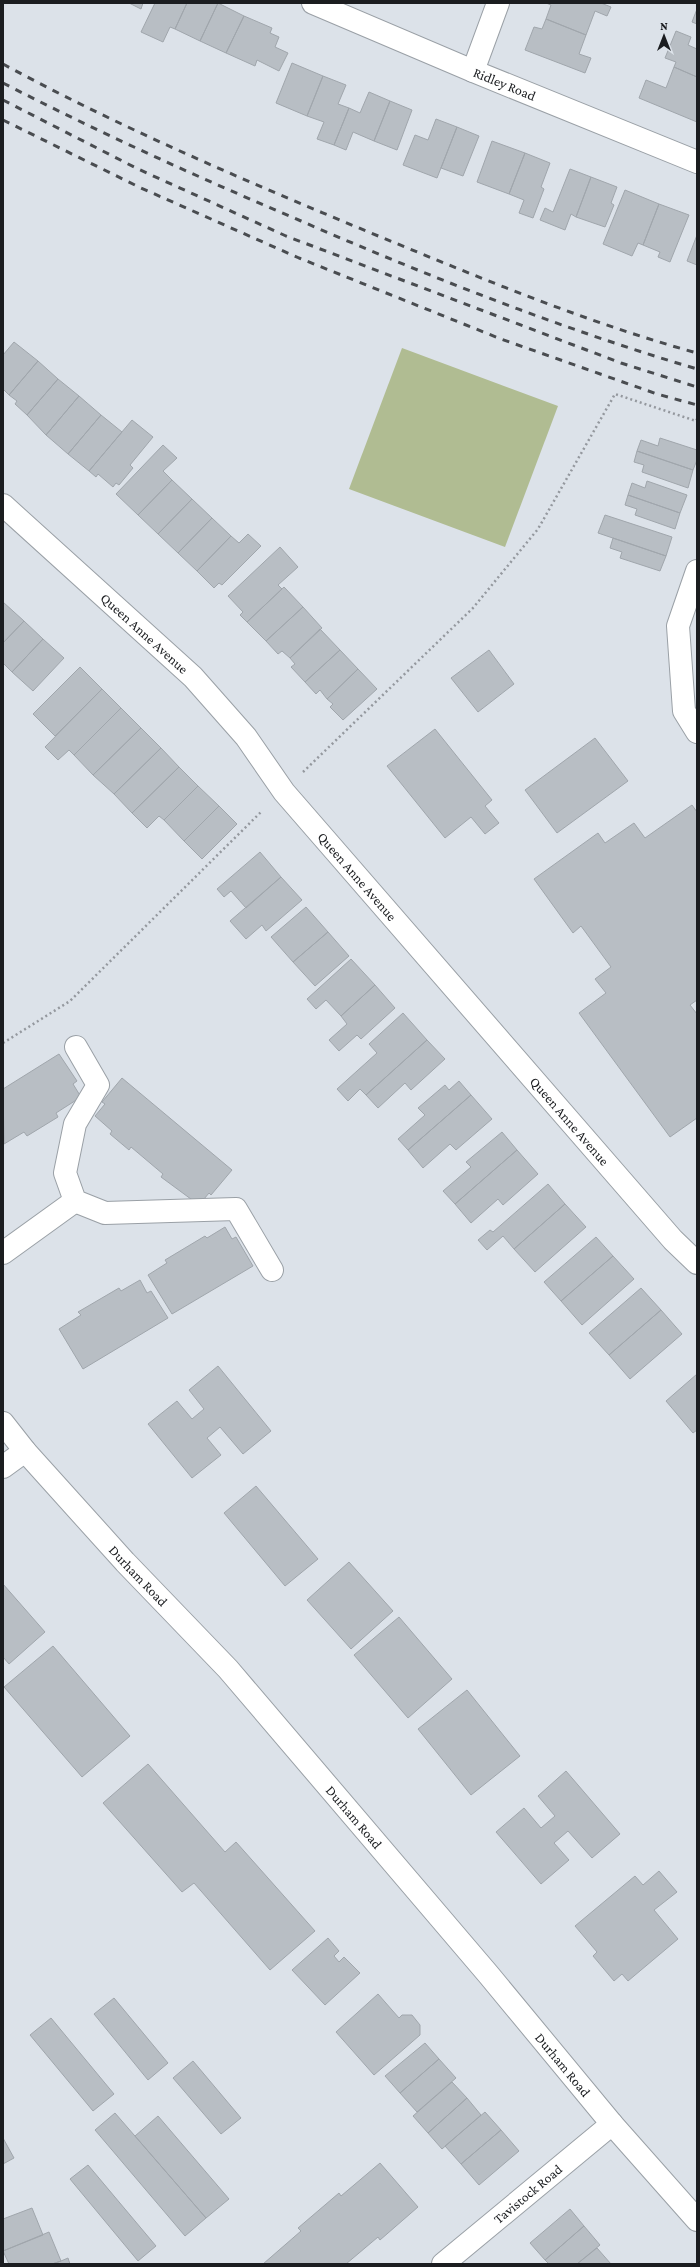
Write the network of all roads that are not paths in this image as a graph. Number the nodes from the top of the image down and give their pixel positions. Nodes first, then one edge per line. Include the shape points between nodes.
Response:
1 (314, 3) edge
2 (498, 3) edge
3 (473, 71) junction
4 (697, 162) edge
5 (3, 505) edge
6 (697, 571) edge
7 (687, 628) edge
8 (697, 732) edge
9 (76, 1047) dead end
10 (75, 1201) junction
11 (3, 1253) edge
12 (697, 1263) edge
13 (272, 1270) dead end
14 (3, 1422) edge
15 (25, 1451) junction
16 (3, 1467) edge
17 (612, 2124) junction
18 (697, 2220) edge
19 (443, 2264) edge

1 - 3 street, Ridley Road
2 - 3 street
3 - 4 street, Ridley Road
5 - 12 street, Queen Anne Avenue via 193,677 246,737 284,792 673,1240
6 - 7 street
7 - 8 street via 684,711
9 - 10 street via 98,1085 75,1124 66,1173
10 - 11 street
10 - 13 street via 105,1213 236,1210
14 - 15 street, Durham Road
15 - 16 street
15 - 17 street, Durham Road via 125,1562 228,1669
17 - 18 street, Durham Road
17 - 19 street, Tavistock Road

